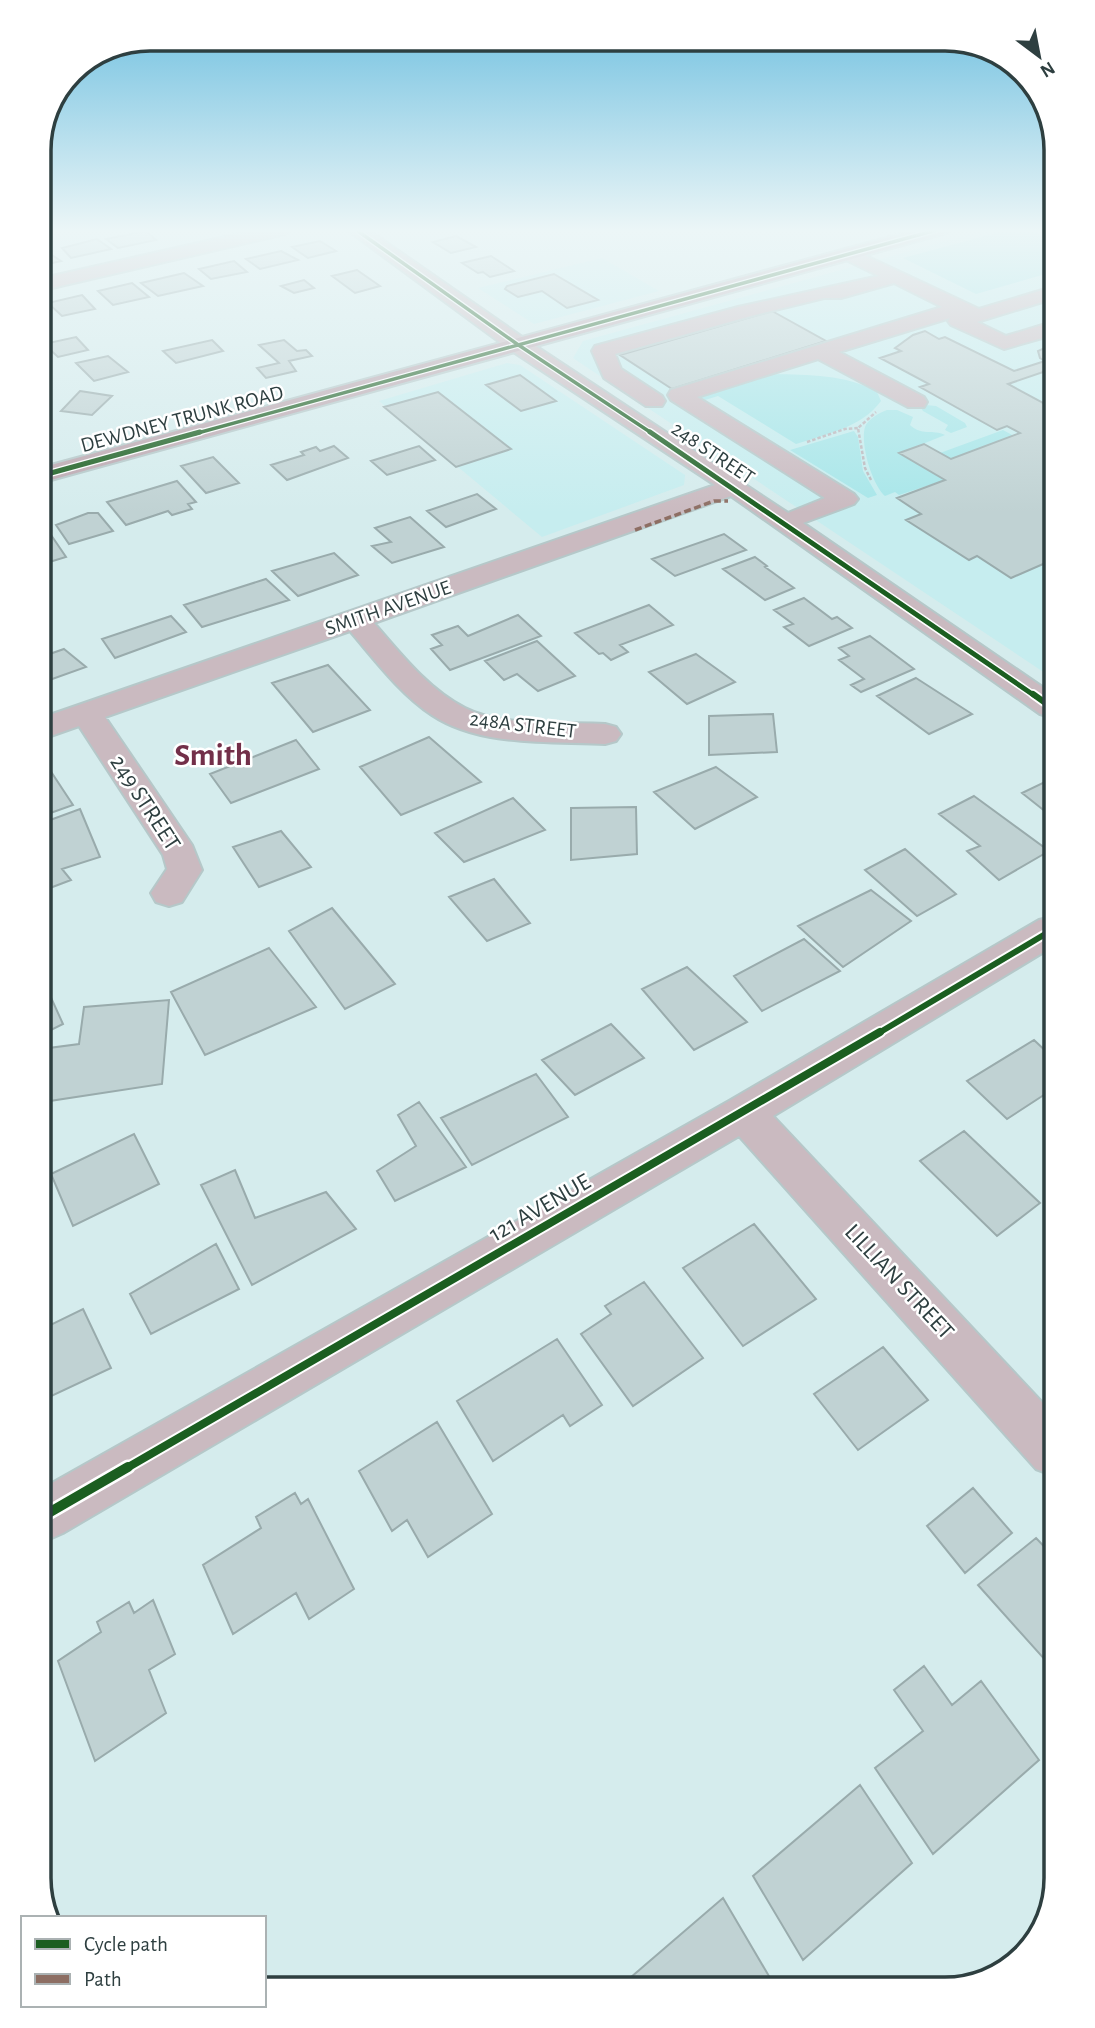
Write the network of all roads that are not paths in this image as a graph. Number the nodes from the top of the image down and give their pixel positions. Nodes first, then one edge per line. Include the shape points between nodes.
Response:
1 (488, 324) edge
2 (592, 324) edge
3 (700, 324) edge
4 (912, 324) edge
5 (964, 324) edge
6 (905, 325) joint
7 (1044, 331) edge
8 (517, 344) junction
9 (820, 352) junction
10 (679, 395) junction
11 (911, 399) road end
12 (654, 401) junction
13 (617, 410) junction
14 (51, 473) edge
15 (734, 487) junction
16 (799, 516) dead end
17 (355, 619) junction
18 (1044, 702) edge
19 (86, 713) junction
20 (51, 725) edge
21 (605, 734) dead end
22 (169, 893) dead end
23 (1044, 935) edge
24 (744, 1113) junction
25 (1044, 1440) edge
26 (51, 1512) edge

1 - 8 street, 248 STREET
2 - 8 main road, DEWDNEY TRUNK ROAD
3 - 12 street via 603,351 612,373
4 - 6 street
5 - 7 street via 1004,343
6 - 9 street
8 - 13 street, 248 STREET
8 - 14 main road, DEWDNEY TRUNK ROAD
9 - 10 street
9 - 11 street
10 - 12 street
10 - 16 street via 845,499
12 - 13 street
13 - 15 street, 248 STREET
15 - 17 street, SMITH AVENUE
15 - 18 street, 248 STREET
17 - 19 street, SMITH AVENUE
17 - 21 street, 248A STREET via 431,700 456,716 485,725
19 - 20 street, SMITH AVENUE
19 - 22 street, 249 STREET via 180,854 185,870
23 - 24 street, 121 AVENUE
24 - 25 street, LILLIAN STREET
24 - 26 street, 121 AVENUE

